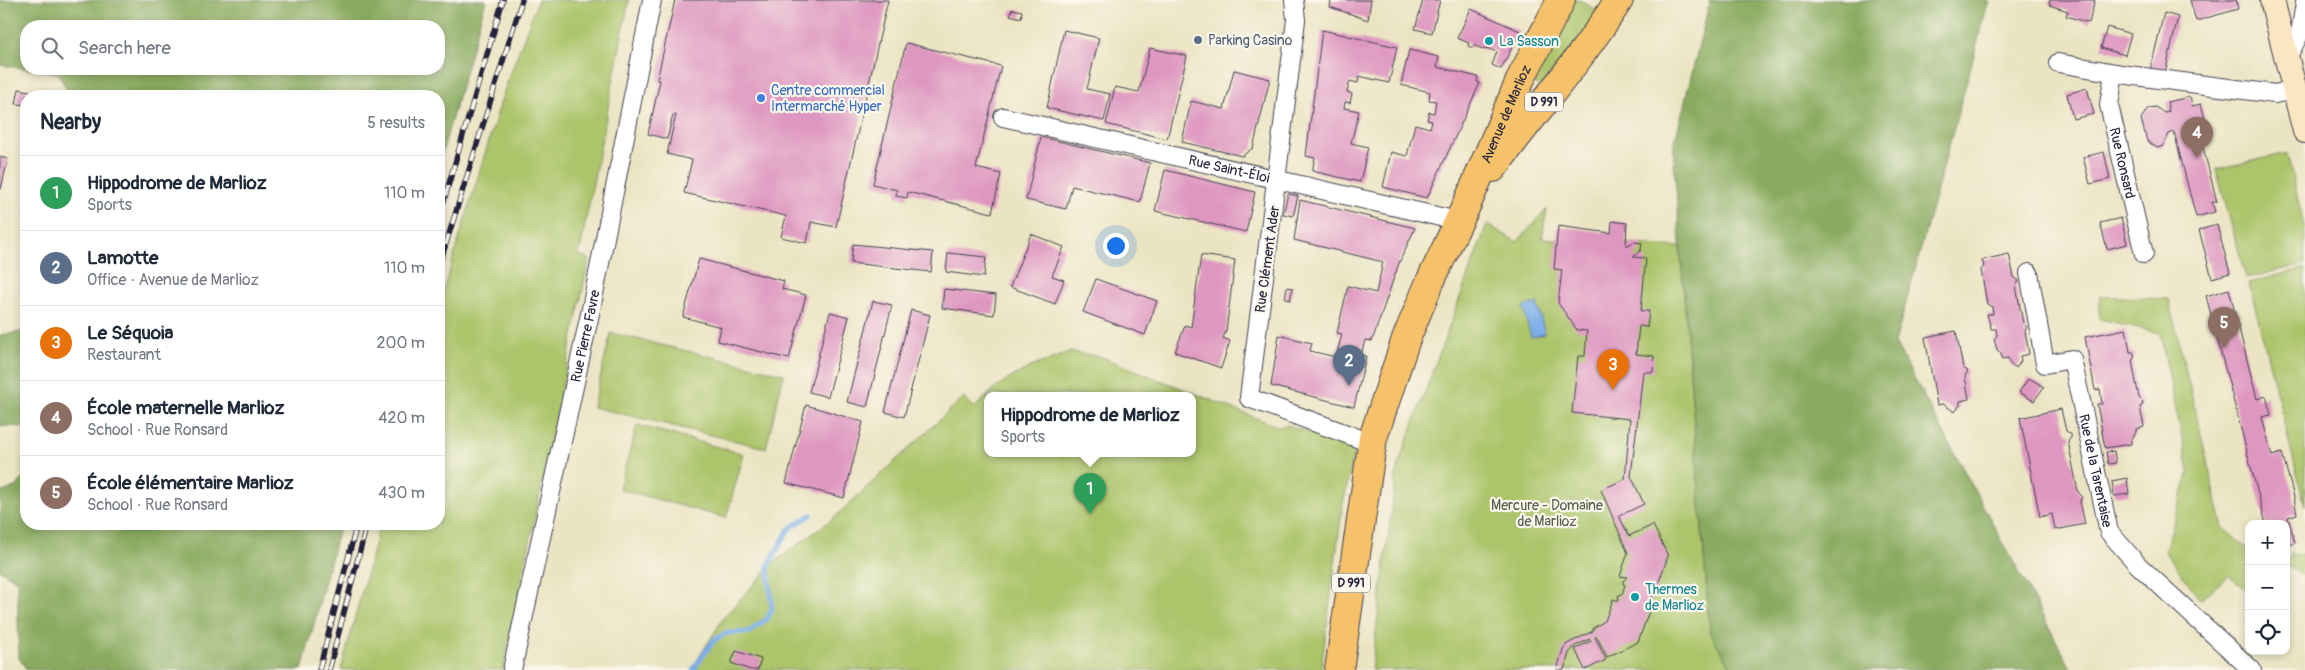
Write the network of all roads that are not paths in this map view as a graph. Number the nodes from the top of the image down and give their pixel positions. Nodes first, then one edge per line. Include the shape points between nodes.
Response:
1 (652, 0) edge
2 (1294, 0) edge
3 (1561, 0) edge
4 (1620, 0) edge
5 (2272, 0) edge
6 (2305, 3) edge
7 (2287, 58) junction
8 (2058, 63) dead end
9 (2114, 73) junction
10 (2295, 89) junction
11 (1003, 117) dead end
12 (2305, 131) edge
13 (1278, 180) junction
14 (1462, 212) junction
15 (2144, 254) dead end
16 (2029, 273) dead end
17 (1384, 408) junction
18 (1371, 443) junction
19 (1363, 497) junction
20 (512, 670) edge
21 (1339, 670) edge
22 (2252, 670) edge

1 - 20 street, Rue Pierre Favre via 591,309
2 - 13 street, Rue Clément Ader via 1296,20
3 - 14 main road, Avenue de Marlioz / D 991 via 1522,76
4 - 14 main road, Avenue de Marlioz / D 991 via 1593,42 1529,119
5 - 7 street
6 - 7 street via 2300,32
7 - 10 street
8 - 9 street
9 - 10 street via 2275,94
9 - 15 street, Rue Ronsard via 2109,105
10 - 12 street
11 - 13 street, Rue Saint-Éloi
13 - 14 street, Rue Saint-Éloi
13 - 18 street, Rue Clément Ader via 1249,398
14 - 17 main road, Avenue de Marlioz / D 991 via 1406,339
16 - 22 street, Rue de la Tarentaise via 2045,364 2072,359 2109,532 2138,565
17 - 18 main road, Avenue de Marlioz
17 - 19 main road, Avenue de Marlioz via 1379,446
18 - 19 main road, Avenue de Marlioz
19 - 21 main road, Avenue de Marlioz / D 991

